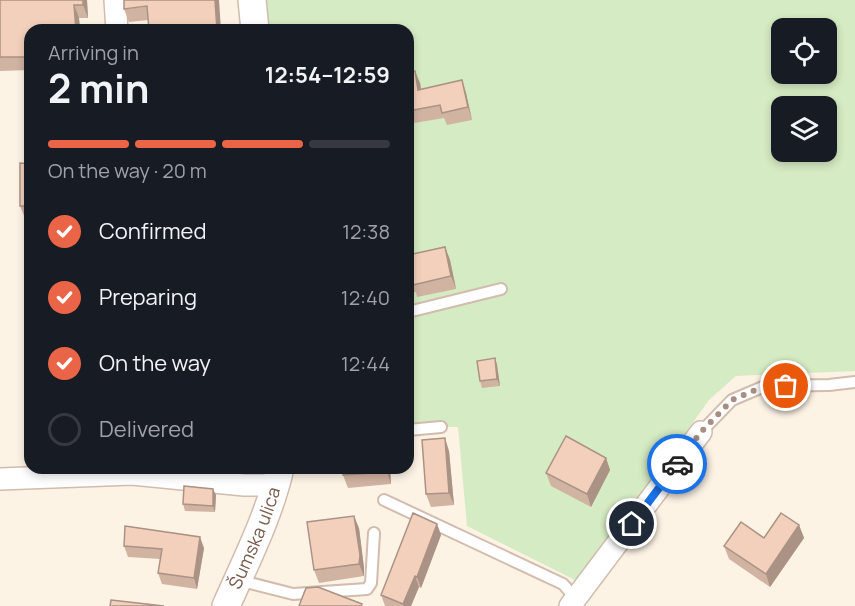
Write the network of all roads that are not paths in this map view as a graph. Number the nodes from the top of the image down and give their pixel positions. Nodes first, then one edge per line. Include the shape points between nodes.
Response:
1 (114, 0) edge
2 (252, 0) edge
3 (116, 24) edge
4 (254, 24) edge
5 (501, 289) dead end
6 (414, 311) edge
7 (855, 381) edge
8 (441, 427) dead end
9 (414, 429) edge
10 (701, 432) joint
11 (82, 474) edge
12 (156, 474) edge
13 (278, 476) edge
14 (0, 479) edge
15 (384, 500) dead end
16 (374, 533) dead end
17 (238, 580) junction
18 (573, 602) edge
19 (226, 606) edge

1 - 3 street
2 - 4 street
5 - 6 lane
7 - 10 lane via 765,386 732,400
8 - 9 lane
10 - 18 street
11 - 14 street
12 - 13 street via 244,485
13 - 17 street, Šumska ulica
15 - 18 lane via 563,584
16 - 17 lane via 371,583 367,589 293,594
17 - 19 street, Šumska ulica

